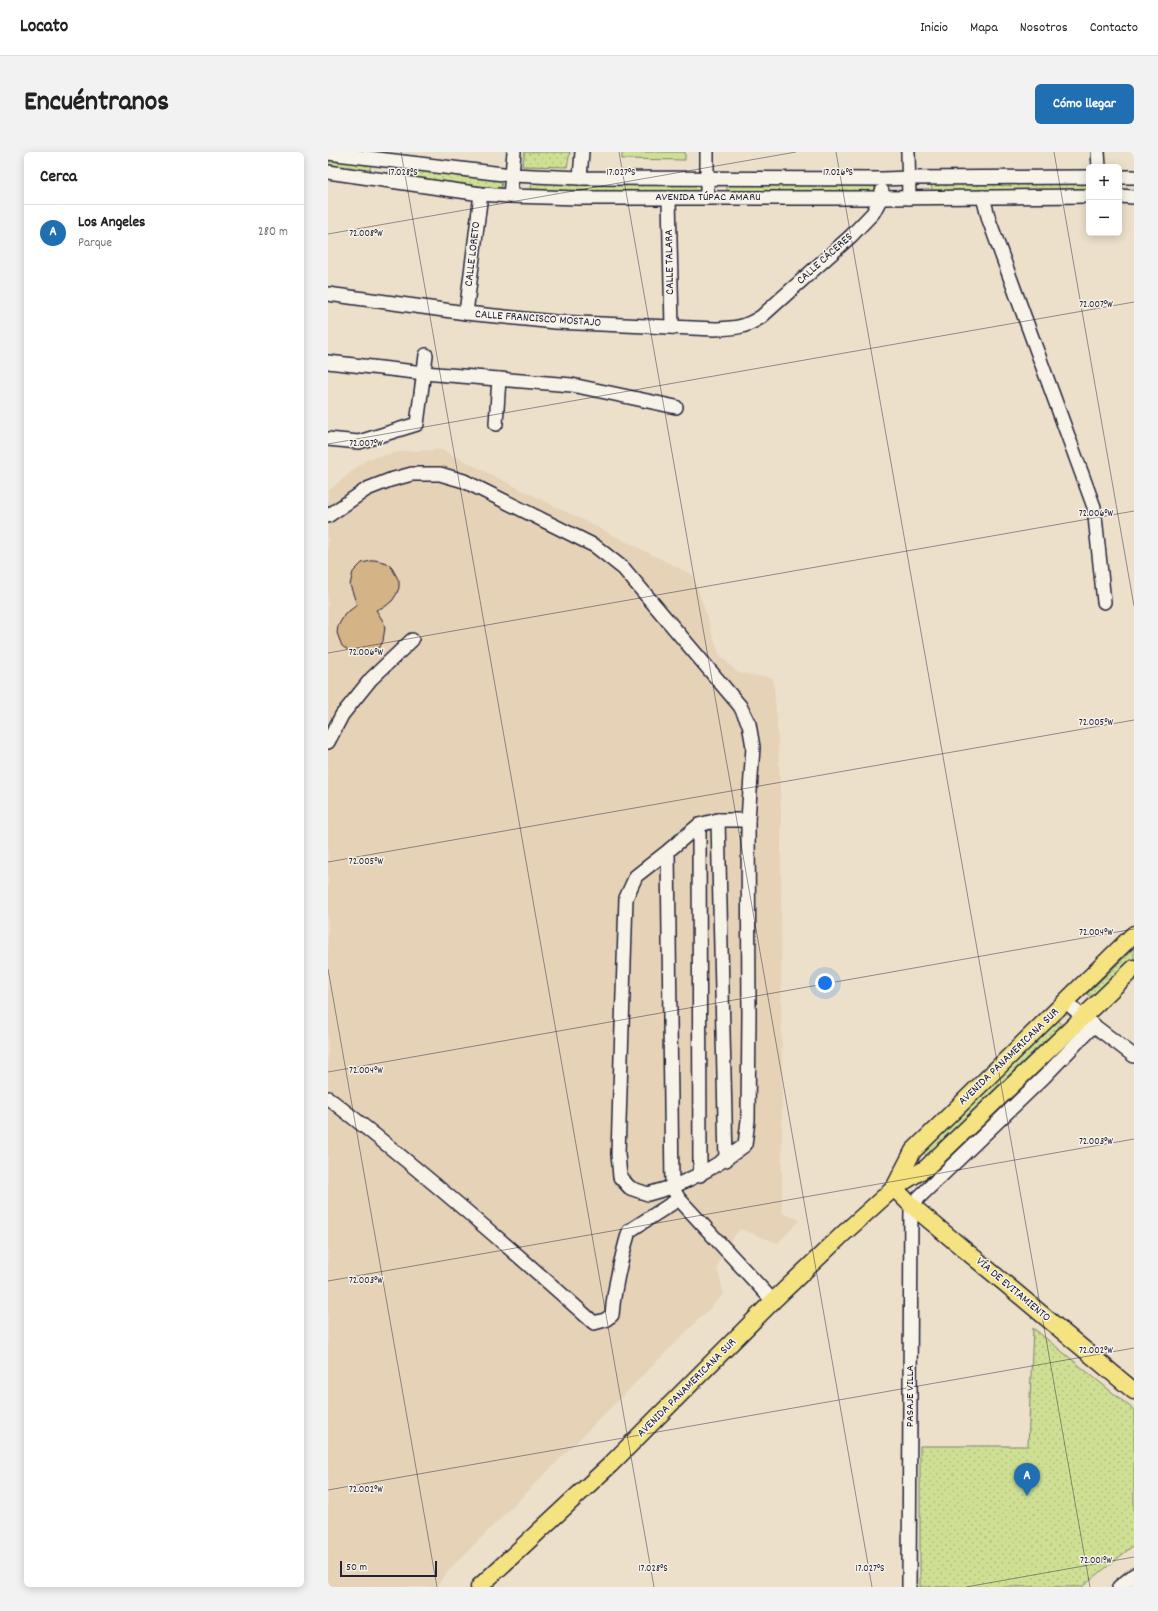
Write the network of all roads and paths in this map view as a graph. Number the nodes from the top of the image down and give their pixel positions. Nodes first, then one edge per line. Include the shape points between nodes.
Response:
1 (514, 152) edge
2 (582, 152) edge
3 (707, 152) edge
4 (908, 152) edge
5 (1098, 152) edge
6 (328, 153) edge
7 (395, 157) edge
8 (1099, 164) edge
9 (328, 172) edge
10 (511, 175) junction
11 (1086, 177) edge
12 (1122, 177) edge
13 (1134, 177) edge
14 (580, 178) junction
15 (707, 178) junction
16 (909, 178) junction
17 (883, 179) junction
18 (390, 182) junction
19 (481, 194) junction
20 (510, 196) junction
21 (1086, 196) edge
22 (1122, 196) edge
23 (1134, 196) edge
24 (707, 197) junction
25 (983, 197) junction
26 (669, 198) junction
27 (881, 198) junction
28 (909, 198) junction
29 (328, 294) edge
30 (466, 313) junction
31 (748, 325) joint
32 (672, 327) junction
33 (426, 355) dead end
34 (328, 362) edge
35 (424, 373) junction
36 (499, 380) junction
37 (676, 407) dead end
38 (496, 424) dead end
39 (328, 440) edge
40 (328, 516) edge
41 (1104, 602) dead end
42 (412, 640) dead end
43 (328, 742) edge
44 (718, 820) junction
45 (748, 820) junction
46 (699, 825) junction
47 (668, 852) junction
48 (1134, 934) edge
49 (1134, 968) edge
50 (1065, 1001) junction
51 (1089, 1022) junction
52 (1134, 1056) edge
53 (328, 1098) edge
54 (726, 1160) junction
55 (700, 1175) junction
56 (672, 1187) junction
57 (894, 1188) junction
58 (679, 1199) junction
59 (911, 1205) junction
60 (773, 1301) junction
61 (1134, 1391) edge
62 (1134, 1575) edge
63 (479, 1587) edge
64 (909, 1587) edge
65 (1119, 1587) edge

1 - 10 street
2 - 14 street
3 - 15 street
4 - 16 street
5 - 8 street
6 - 7 street, AVENIDA TÚPAC AMARU
7 - 10 street, AVENIDA TÚPAC AMARU
7 - 18 street
9 - 18 street, AVENIDA TÚPAC AMARU
10 - 14 street, AVENIDA TÚPAC AMARU
10 - 20 street
11 - 16 street, AVENIDA TÚPAC AMARU
12 - 13 street
14 - 15 street, AVENIDA TÚPAC AMARU
15 - 17 street, AVENIDA TÚPAC AMARU
15 - 24 street
16 - 17 street, AVENIDA TÚPAC AMARU
16 - 28 street
17 - 27 street, CALLE CÁCERES
18 - 19 street, AVENIDA TÚPAC AMARU
19 - 20 street, AVENIDA TÚPAC AMARU
19 - 30 street, CALLE LORETO
20 - 26 street, AVENIDA TÚPAC AMARU
21 - 25 street, AVENIDA TÚPAC AMARU
22 - 23 street
24 - 26 street, AVENIDA TÚPAC AMARU
24 - 27 street, AVENIDA TÚPAC AMARU
25 - 28 street, AVENIDA TÚPAC AMARU
25 - 41 street via 989,220 1094,507
26 - 32 street, CALLE TALARA
27 - 28 street, AVENIDA TÚPAC AMARU
27 - 31 street, CALLE CÁCERES via 872,213 851,236 761,317
29 - 30 street, CALLE FRANCISCO MOSTAJO
30 - 32 street, CALLE FRANCISCO MOSTAJO via 555,322
31 - 32 street, CALLE FRANCISCO MOSTAJO via 715,329
33 - 35 street
34 - 35 street
35 - 36 street
35 - 39 street via 417,424 359,442
36 - 37 street via 572,385
36 - 38 street
40 - 45 street via 367,489 390,480 412,474 440,474 464,480 595,546 624,569 740,706 749,724 753,747
42 - 43 street via 371,680 342,715
44 - 45 street
44 - 46 street
44 - 54 street
45 - 54 street via 748,1120 745,1145
46 - 47 street
46 - 55 street
47 - 56 street
47 - 56 street via 636,876 626,898 618,1154 620,1177 630,1188 648,1194
48 - 50 main road, AVENIDA PANAMERICANA SUR
49 - 51 main road, AVENIDA PANAMERICANA SUR
50 - 51 street
50 - 57 main road, AVENIDA PANAMERICANA SUR via 913,1151
51 - 52 street
51 - 57 main road, AVENIDA PANAMERICANA SUR via 926,1168
51 - 59 street, AVENIDA PANAMERICANA SUR via 1044,1078
53 - 58 street via 485,1226 594,1322 605,1320 612,1315 629,1231
54 - 55 street
55 - 56 street
56 - 58 street
57 - 59 main road, VÍA DE EVITAMIENTO
57 - 60 main road, AVENIDA PANAMERICANA SUR
58 - 60 street
59 - 61 main road, VÍA DE EVITAMIENTO
59 - 64 street, PASAJE VILLA
60 - 63 main road, AVENIDA PANAMERICANA SUR via 610,1466
62 - 65 street

